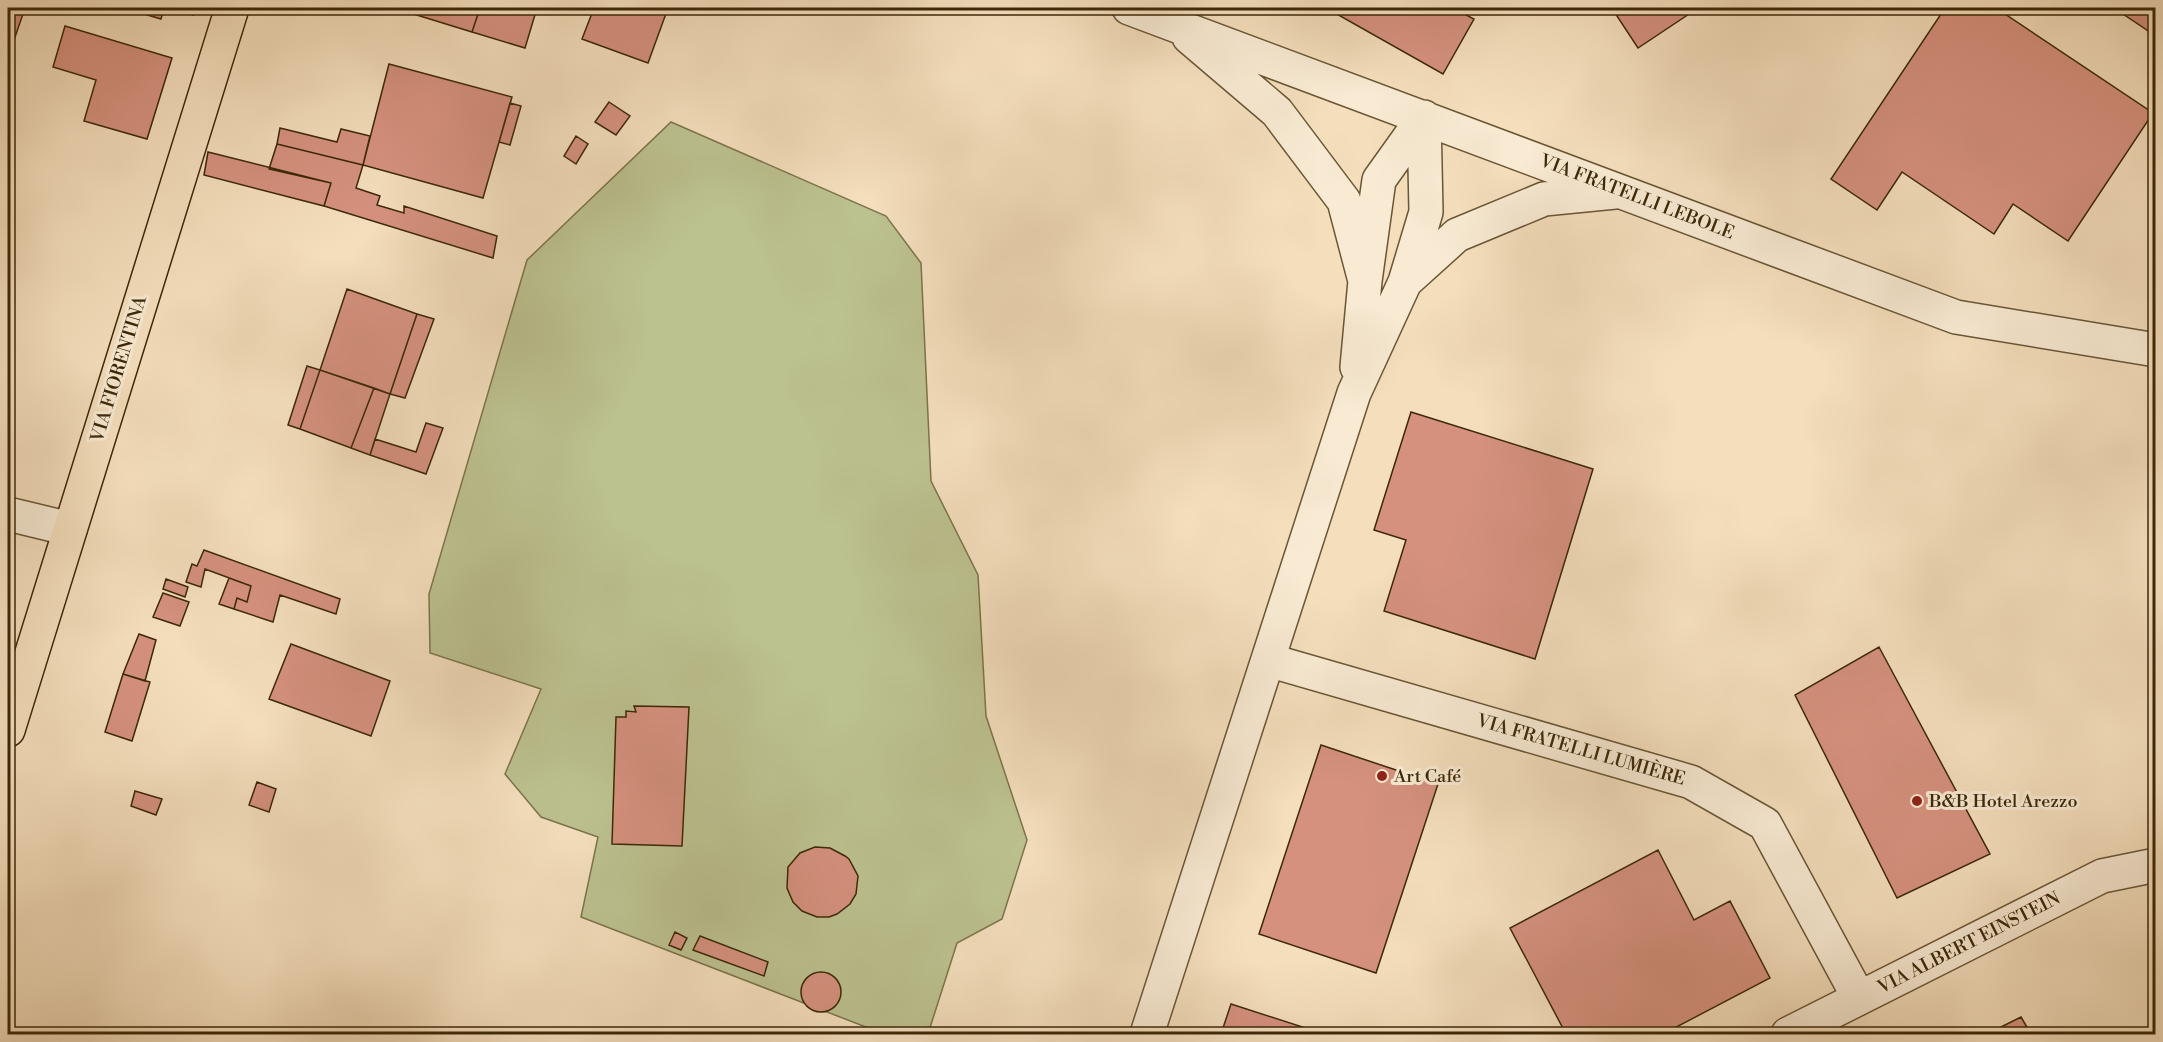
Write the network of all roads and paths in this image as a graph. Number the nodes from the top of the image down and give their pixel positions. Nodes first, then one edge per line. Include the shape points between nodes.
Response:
1 (232, 8) edge
2 (1129, 8) edge
3 (1171, 22) junction
4 (1424, 117) junction
5 (1623, 192) junction
6 (1365, 281) junction
7 (1405, 282) junction
8 (2156, 350) edge
9 (1354, 393) junction
10 (8, 514) edge
11 (70, 529) junction
12 (1268, 660) junction
13 (8, 730) edge
14 (2156, 865) edge
15 (1859, 998) junction
16 (1147, 1035) edge
17 (1788, 1035) edge

1 - 11 main road, VIA FIORENTINA
2 - 3 street, VIA FRATELLI LEBOLE
3 - 4 street, VIA FRATELLI LEBOLE
3 - 6 street via 1277,112 1344,201
4 - 5 street, VIA FRATELLI LEBOLE
4 - 6 street via 1380,180
4 - 7 street via 1426,212
5 - 7 street via 1544,199 1457,235
5 - 8 street, VIA FRATELLI LEBOLE via 1956,317
6 - 9 street
7 - 9 street
9 - 12 street
10 - 11 street
11 - 13 main road, VIA FIORENTINA
12 - 15 street, VIA FRATELLI LUMIÈRE via 1691,782 1765,824
12 - 16 street
14 - 15 street, VIA ALBERT EINSTEIN via 2102,876
15 - 17 street, VIA ALBERT EINSTEIN

